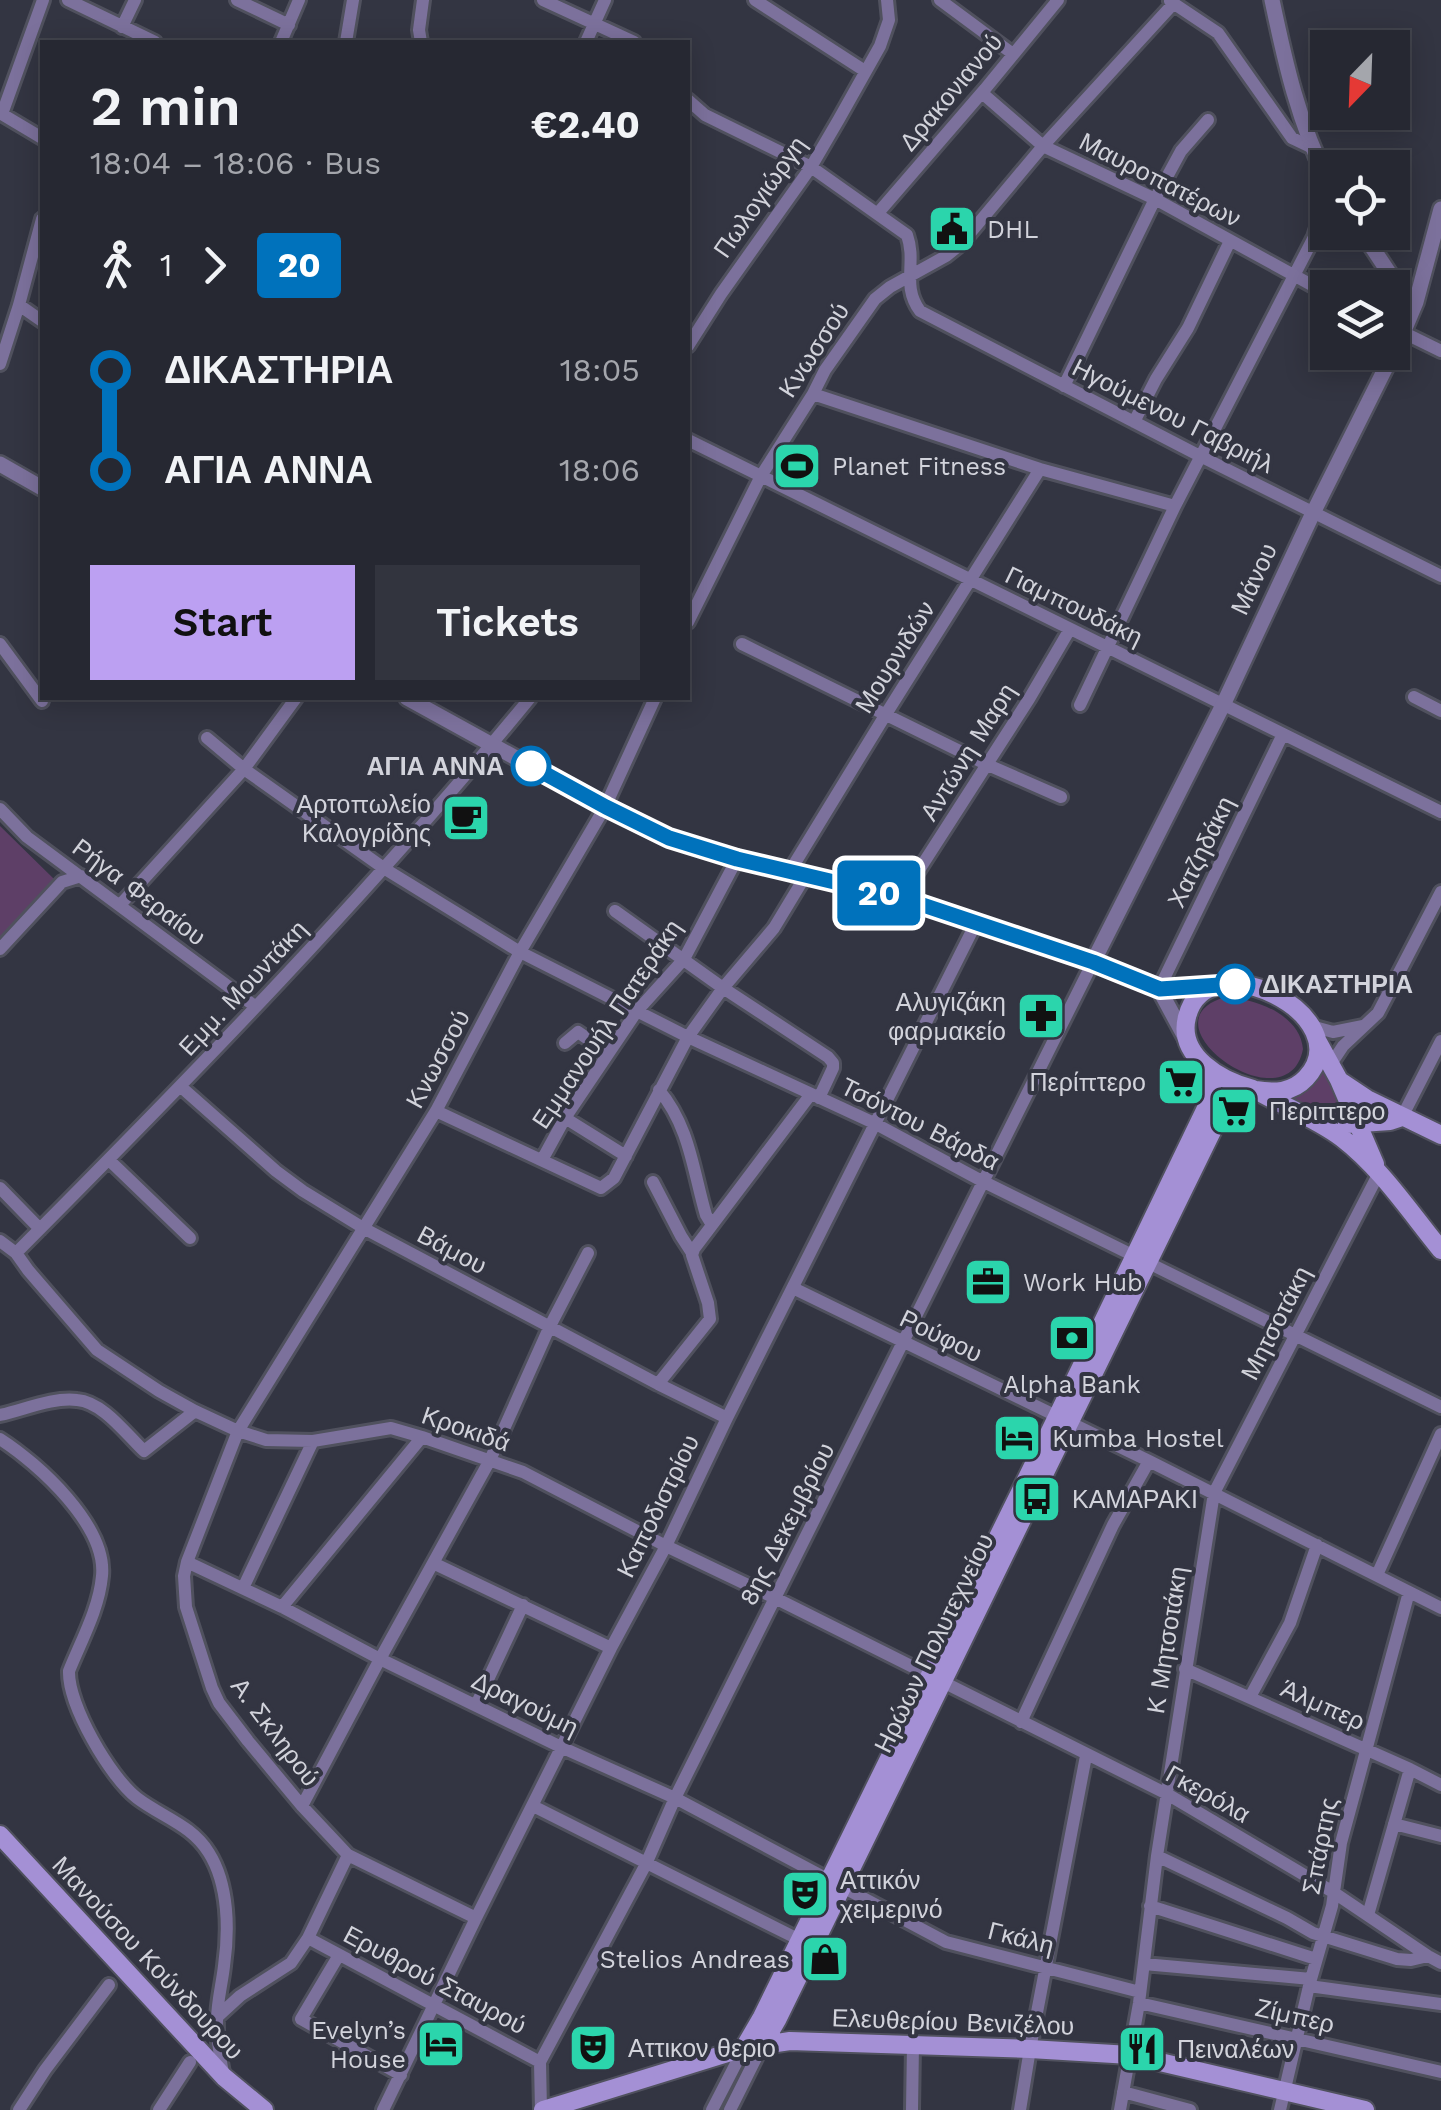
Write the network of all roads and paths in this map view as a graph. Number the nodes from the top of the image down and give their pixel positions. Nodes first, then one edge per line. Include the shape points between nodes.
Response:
1 (44, 0) edge
2 (68, 0) edge
3 (135, 0) edge
4 (237, 0) edge
5 (299, 0) edge
6 (353, 0) edge
7 (424, 0) edge
8 (543, 0) edge
9 (605, 0) edge
10 (755, 0) edge
11 (887, 0) edge
12 (940, 0) edge
13 (1058, 0) edge
14 (1272, 0) edge
15 (1171, 2) edge
16 (594, 24) junction
17 (288, 25) junction
18 (128, 34) edge
19 (282, 40) edge
20 (346, 40) edge
21 (421, 40) edge
22 (587, 40) edge
23 (630, 40) edge
24 (1014, 54) junction
25 (865, 71) junction
26 (982, 93) junction
27 (690, 102) edge
28 (1, 113) edge
29 (1208, 120) dead end
30 (40, 137) edge
31 (1043, 146) junction
32 (1313, 148) joint
33 (810, 167) junction
34 (1155, 199) junction
35 (1441, 209) edge
36 (878, 213) junction
37 (40, 226) edge
38 (1230, 242) junction
39 (1310, 246) edge
40 (1374, 250) edge
41 (909, 276) junction
42 (1295, 278) junction
43 (1310, 285) edge
44 (1416, 302) junction
45 (19, 305) junction
46 (1410, 311) edge
47 (40, 319) edge
48 (1410, 336) edge
49 (690, 343) edge
50 (1441, 351) edge
51 (0, 364) edge
52 (1379, 370) edge
53 (1064, 386) junction
54 (813, 394) junction
55 (1134, 422) junction
56 (690, 441) edge
57 (1202, 457) junction
58 (3, 466) edge
59 (1040, 468) junction
60 (760, 476) junction
61 (40, 487) edge
62 (1176, 506) junction
63 (1312, 512) junction
64 (1441, 576) edge
65 (971, 580) junction
66 (690, 618) edge
67 (1070, 629) junction
68 (0, 644) edge
69 (742, 644) dead end
70 (1109, 648) junction
71 (1414, 697) dead end
72 (40, 698) edge
73 (295, 700) edge
74 (528, 700) edge
75 (655, 700) edge
76 (433, 704) edge
77 (1080, 705) dead end
78 (1223, 705) junction
79 (1441, 710) edge
80 (886, 714) junction
81 (1283, 734) junction
82 (207, 738) dead end
83 (492, 744) junction
84 (988, 765) junction
85 (244, 769) junction
86 (1060, 797) dead end
87 (606, 807) junction
88 (0, 809) edge
89 (1441, 812) edge
90 (737, 859) junction
91 (385, 870) junction
92 (798, 873) junction
93 (81, 876) junction
94 (1441, 892) edge
95 (902, 898) junction
96 (120, 905) junction
97 (614, 911) dead end
98 (976, 923) junction
99 (0, 949) edge
100 (520, 952) junction
101 (684, 959) junction
102 (1093, 962) junction
103 (1215, 986) junction
104 (723, 988) junction
105 (1160, 989) junction
106 (256, 1007) junction
107 (637, 1011) junction
108 (1366, 1026) junction
109 (1314, 1033) junction
110 (688, 1037) junction
111 (1187, 1040) junction
112 (1441, 1041) edge
113 (565, 1044) dead end
114 (608, 1053) junction
115 (1211, 1070) junction
116 (1335, 1072) junction
117 (180, 1086) junction
118 (659, 1090) junction
119 (1254, 1090) junction
120 (815, 1096) junction
121 (436, 1111) junction
122 (1402, 1117) junction
123 (565, 1118) junction
124 (1317, 1121) junction
125 (874, 1123) junction
126 (1359, 1124) junction
127 (1441, 1135) edge
128 (626, 1156) junction
129 (109, 1160) junction
130 (542, 1160) junction
131 (1379, 1174) junction
132 (982, 1181) junction
133 (654, 1182) dead end
134 (0, 1188) edge
135 (712, 1224) junction
136 (40, 1229) junction
137 (365, 1230) junction
138 (190, 1238) dead end
139 (0, 1241) edge
140 (1441, 1250) edge
141 (16, 1252) junction
142 (588, 1253) dead end
143 (692, 1253) junction
144 (1142, 1260) junction
145 (792, 1288) junction
146 (550, 1326) junction
147 (1296, 1334) junction
148 (904, 1343) junction
149 (658, 1384) junction
150 (1441, 1407) edge
151 (195, 1412) junction
152 (0, 1415) edge
153 (726, 1418) junction
154 (1064, 1421) junction
155 (238, 1431) junction
156 (1441, 1434) edge
157 (422, 1437) junction
158 (0, 1439) edge
159 (313, 1441) junction
160 (490, 1460) junction
161 (1149, 1461) junction
162 (1214, 1493) junction
163 (1317, 1545) junction
164 (666, 1546) junction
165 (187, 1562) junction
166 (433, 1563) junction
167 (1377, 1576) junction
168 (243, 1588) junction
169 (1408, 1592) junction
170 (775, 1598) junction
171 (522, 1605) junction
172 (282, 1607) junction
173 (1441, 1608) edge
174 (611, 1648) junction
175 (380, 1659) junction
176 (1185, 1670) junction
177 (936, 1679) junction
178 (1250, 1697) junction
179 (476, 1705) junction
180 (1020, 1722) junction
181 (563, 1748) junction
182 (1365, 1749) junction
183 (1086, 1756) junction
184 (1410, 1769) junction
185 (1441, 1785) edge
186 (1167, 1794) junction
187 (675, 1798) junction
188 (302, 1806) junction
189 (533, 1806) junction
190 (1394, 1824) junction
191 (0, 1835) edge
192 (1441, 1836) edge
193 (348, 1855) junction
194 (1157, 1856) junction
195 (646, 1864) junction
196 (835, 1884) junction
197 (1333, 1892) junction
198 (1150, 1906) junction
199 (1368, 1915) junction
200 (476, 1918) junction
201 (1322, 1936) junction
202 (308, 1938) junction
203 (800, 1940) junction
204 (339, 1955) junction
205 (1316, 1959) junction
206 (1434, 1959) edge
207 (1144, 1964) junction
208 (1047, 1968) junction
209 (1310, 1982) junction
210 (109, 1986) dead end
211 (1139, 1998) junction
212 (1441, 2004) edge
213 (436, 2005) junction
214 (216, 2018) junction
215 (1298, 2040) junction
216 (763, 2044) junction
217 (914, 2045) junction
218 (744, 2048) junction
219 (1030, 2048) junction
220 (1130, 2055) junction
221 (190, 2062) dead end
222 (540, 2062) junction
223 (1441, 2072) edge
224 (224, 2076) junction
225 (401, 2076) junction
226 (1285, 2090) junction
227 (1123, 2092) junction
228 (1340, 2107) edge
229 (20, 2110) edge
230 (159, 2110) edge
231 (264, 2110) edge
232 (384, 2110) edge
233 (542, 2110) edge
234 (712, 2110) edge
235 (730, 2110) edge
236 (912, 2110) edge
237 (1020, 2110) edge
238 (1120, 2110) edge
239 (1190, 2110) edge
240 (1280, 2110) edge
241 (1365, 2110) edge

1 - 28 street
2 - 18 street
3 - 18 street
4 - 17 street
5 - 17 street
6 - 20 street
7 - 21 street
8 - 16 street
9 - 16 street
10 - 25 street
11 - 25 street, Πωλογιώργη via 880,46
12 - 24 street
13 - 24 street, Δρακονιανού
14 - 32 street via 1287,74
15 - 31 street, Κνωσσού
15 - 32 street via 1218,32 1292,138
16 - 22 street
16 - 23 street
17 - 19 street
24 - 26 street, Δρακονιανού
25 - 33 street, Πωλογιώργη
26 - 31 street, Μαυροπατέρων
26 - 36 street, Δρακονιανού
27 - 33 street
28 - 30 street
29 - 34 street
31 - 34 street, Μαυροπατέρων
31 - 41 street, Κνωσσού via 961,244
33 - 36 street
33 - 49 street, Πωλογιώργη
34 - 38 street, Μαυροπατέρων
34 - 53 street
35 - 44 street, Μάνου
36 - 41 street, Ηγούμενου Γαβριήλ via 907,235
37 - 45 street
38 - 42 street, Μαυροπατέρων
38 - 55 street
39 - 42 street
40 - 44 street via 1403,294
41 - 53 street, Ηγούμενου Γαβριήλ via 920,311
41 - 54 street, Κνωσσού via 875,298
42 - 43 street, Μαυροπατέρων
42 - 57 street
44 - 46 street, Μάνου
45 - 47 street
45 - 51 street
48 - 50 street
52 - 63 street, Μάνου
53 - 55 street, Ηγούμενου Γαβριήλ
54 - 59 street
54 - 60 street, Κνωσσού
55 - 57 street, Ηγούμενου Γαβριήλ
56 - 60 street, Γιαμπουδάκη
57 - 62 street
57 - 63 street, Ηγούμενου Γαβριήλ
58 - 61 street
59 - 62 street
59 - 65 street, Μουρνιδών
60 - 65 street, Γιαμπουδάκη
60 - 66 street, Κνωσσού
62 - 70 street
63 - 64 street, Ηγούμενου Γαβριήλ
63 - 78 street, Μάνου
65 - 67 street, Γιαμπουδάκη
65 - 80 street, Μουρνιδών
67 - 70 street, Γιαμπουδάκη
67 - 84 street, Αντώνη Μαρη
68 - 72 street
69 - 80 street
70 - 77 street
70 - 78 street, Γιαμπουδάκη
71 - 79 street
73 - 85 street
74 - 83 street
75 - 87 street, Κνωσσού
76 - 83 street
78 - 81 street, Γιαμπουδάκη
78 - 102 street, Μάνου
80 - 84 street
80 - 92 street, Μουρνιδών
81 - 89 street, Γιαμπουδάκη
81 - 105 street, Χατζηδάκη
82 - 85 street, Τσόντου Βάρδα
83 - 87 street
83 - 91 street, Εμμ. Μουντάκη
84 - 86 street
84 - 95 street, Αντώνη Μαρη
85 - 91 street, Τσόντου Βάρδα
85 - 96 street
87 - 90 street via 669,838
87 - 100 street, Κνωσσού
88 - 93 street, Ρήγα Φεραίου
90 - 92 street
90 - 101 street, Εμμανουήλ Πατεράκη
91 - 100 street, Τσόντου Βάρδα
91 - 106 street, Εμμ. Μουντάκη
92 - 95 street
92 - 104 street, Μουρνιδών via 774,928
93 - 96 street, Ρήγα Φεραίου
93 - 99 street via 62,882
94 - 108 street
95 - 98 street
96 - 106 street, Ρήγα Φεραίου
97 - 101 street
98 - 102 street
98 - 125 street, Καποδιστρίου
100 - 107 street, Τσόντου Βάρδα
100 - 121 street, Κνωσσού
101 - 104 street
101 - 107 street, Εμμανουήλ Πατεράκη
102 - 105 street
102 - 132 street, 8ης Δεκεμβρίου
103 - 105 street
103 - 109 main road via 1262,990 1293,1007
103 - 111 main road via 1192,1004
104 - 110 street, Μουρνιδών
104 - 120 street via 828,1057 833,1063
105 - 111 street
106 - 117 street, Εμμ. Μουντάκη
107 - 110 street, Τσόντου Βάρδα
107 - 114 street, Εμμανουήλ Πατεράκη
108 - 109 street
108 - 116 street via 1343,1046
109 - 116 main road
109 - 119 main road via 1316,1060 1298,1085
110 - 118 street, Μουρνιδών
110 - 120 street, Τσόντου Βάρδα
111 - 115 main road
112 - 122 street
113 - 114 street via 578,1032
114 - 123 street, Εμμανουήλ Πατεράκη
115 - 119 main road
115 - 144 main road via 1205,1110
116 - 122 main road via 1366,1099
116 - 126 main road
117 - 129 street, Εμμ. Μουντάκη
117 - 137 street, Βάμου via 276,1171
118 - 128 street, Μουρνιδών
118 - 135 street via 687,1140
119 - 124 main road
119 - 144 main road via 1219,1117
120 - 125 street, Τσόντου Βάρδα
120 - 135 street
121 - 130 street
121 - 137 street, Κνωσσού
122 - 126 main road
122 - 127 main road
123 - 128 street
123 - 130 street, Εμμανουήλ Πατεράκη
124 - 126 main road
124 - 131 main road
125 - 132 street, Τσόντου Βάρδα
125 - 145 street, Καποδιστρίου
126 - 131 main road
128 - 130 street via 601,1188
129 - 136 street, Εμμ. Μουντάκη
129 - 138 street
131 - 140 main road
131 - 147 street, Μητσοτάκη
132 - 144 street, Τσόντου Βάρδα
132 - 148 street, 8ης Δεκεμβρίου
133 - 143 street
134 - 136 street
135 - 143 street
136 - 141 street, Εμμ. Μουντάκη
137 - 146 street, Βάμου
137 - 155 street, Κνωσσού
139 - 141 street, Κροκιδά
141 - 151 street, Κροκιδά via 97,1350
142 - 146 street
143 - 149 street via 710,1319
144 - 147 street, Τσόντου Βάρδα
144 - 154 main road, Ηρώων Πολυτεχνείου
145 - 148 street, Ρούφου
145 - 153 street, Καποδιστρίου
146 - 149 street, Βάμου
146 - 160 street
147 - 150 street, Τσόντου Βάρδα
147 - 162 street, Μητσοτάκη
148 - 154 street, Ρούφου
148 - 170 street, 8ης Δεκεμβρίου
149 - 153 street, Βάμου
151 - 152 street via 144,1452 81,1400
151 - 155 street, Κροκιδά
153 - 164 street, Καποδιστρίου
154 - 161 street, Ρούφου
154 - 177 main road, Ηρώων Πολυτεχνείου
155 - 159 street, Κροκιδά via 266,1440
155 - 165 street, Α. Σκληρού
156 - 167 street
157 - 159 street, Κροκιδά via 391,1428
157 - 160 street, Κροκιδά
157 - 172 street
158 - 214 street via 68,1501 100,1551 99,1596 69,1679 96,1748 122,1783 192,1832 216,1867 227,1935
159 - 168 street
160 - 164 street, Κροκιδά
160 - 166 street
161 - 162 street, Ρούφου
161 - 180 street
162 - 163 street, Ρούφου
162 - 176 street, Κ Μητσοτάκη
163 - 167 street, Ρούφου
163 - 178 street via 1290,1623
164 - 170 street, Κροκιδά
164 - 174 street, Καποδιστρίου
165 - 168 street, Δραγούμη
165 - 188 street, Α. Σκληρού via 186,1606 219,1703
166 - 171 street
166 - 175 street
167 - 169 street, Ρούφου
168 - 172 street, Δραγούμη
169 - 173 street, Ρούφου
169 - 182 street, Σπάρτης
170 - 177 street, Κροκιδά
170 - 187 street, 8ης Δεκεμβρίου
171 - 174 street
171 - 179 street
172 - 175 street, Δραγούμη
174 - 181 street, Καποδιστρίου
175 - 179 street, Δραγούμη
175 - 188 street
176 - 178 street, Άλμπερ
176 - 186 street, Κ Μητσοτάκη
177 - 180 street, Γκερόλα
177 - 196 main road, Ηρώων Πολυτεχνείου
178 - 182 street, Άλμπερ
179 - 181 street, Δραγούμη
180 - 183 street, Γκερόλα
181 - 187 street, Δραγούμη
181 - 189 street, Καποδιστρίου
182 - 184 street, Άλμπερ
182 - 197 street, Σπάρτης
183 - 186 street, Γκερόλα
183 - 208 street
184 - 185 street, Άλμπερ
184 - 190 street
186 - 194 street, Κ Μητσοτάκη
186 - 197 street, Γκερόλα
187 - 195 street, 8ης Δεκεμβρίου
187 - 196 street, Δραγούμη
188 - 193 street, Α. Σκληρού
189 - 195 street
189 - 200 street, Καποδιστρίου
190 - 192 street
190 - 199 street
191 - 224 main road, Μανούσου Κούνδουρου
193 - 200 street, Α. Σκληρού
193 - 202 street
194 - 198 street, Κ Μητσοτάκη
194 - 201 street
195 - 203 street
195 - 222 street, 8ης Δεκεμβρίου
196 - 203 main road
196 - 208 street, Γκάλη via 946,1942
196 - 216 main road, Ηρώων Πολυτεχνείου
197 - 199 street, Γκερόλα
197 - 201 street, Σπάρτης
198 - 205 street
198 - 207 street, Κ Μητσοτάκη
199 - 206 street, Γκερόλα
200 - 213 street, Καποδιστρίου
201 - 205 street, Σπάρτης
201 - 206 street via 1397,1959
202 - 204 street, Ερυθρού Σταυρού
202 - 214 street via 291,1964
203 - 218 main road
204 - 213 street, Ερυθρού Σταυρού
204 - 225 street via 301,2019
205 - 209 street, Σπάρτης
207 - 209 street
207 - 211 street, Κ Μητσοτάκη
208 - 211 street, Γκάλη
208 - 219 street
209 - 212 street
209 - 215 street, Σπάρτης
210 - 229 street
211 - 215 street, Ζίμπερ
211 - 220 street, Κ Μητσοτάκη
213 - 222 street, Ερυθρού Σταυρού
213 - 225 street, Καποδιστρίου
214 - 224 street
215 - 223 street, Ζίμπερ
215 - 226 street, Σπάρτης
216 - 217 main road, Ελευθερίου Βενιζέλου
216 - 218 main road, Ελευθερίου Βενιζέλου
216 - 235 street
217 - 219 main road, Ελευθερίου Βενιζέλου
217 - 236 street
218 - 233 main road, Ελευθερίου Βενιζέλου
218 - 234 street
219 - 220 main road, Ελευθερίου Βενιζέλου
219 - 237 street
220 - 226 main road, Ελευθερίου Βενιζέλου
220 - 227 street, Κ Μητσοτάκη
221 - 230 street
222 - 233 street, 8ης Δεκεμβρίου
224 - 231 main road, Μανούσου Κούνδουρου
225 - 232 street, Καποδιστρίου
226 - 228 main road, Ελευθερίου Βενιζέλου
226 - 240 street, Σπάρτης
227 - 238 street, Κ Μητσοτάκη
227 - 239 street
228 - 241 main road, Ελευθερίου Βενιζέλου

